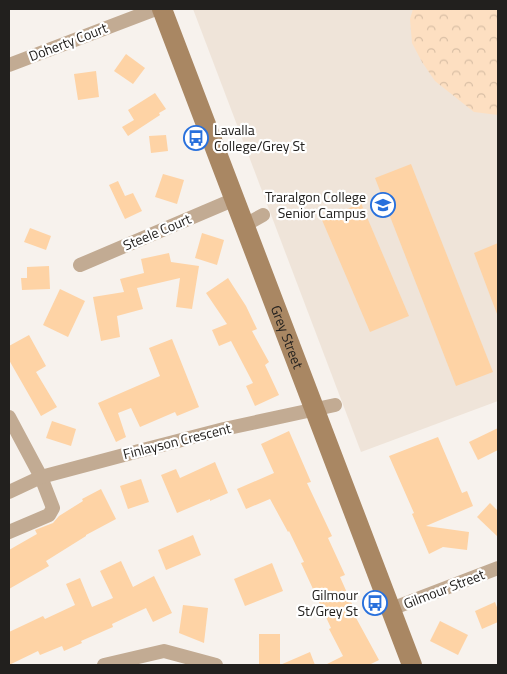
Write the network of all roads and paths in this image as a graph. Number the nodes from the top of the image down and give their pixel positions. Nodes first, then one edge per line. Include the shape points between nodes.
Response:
1 (156, 9) edge
2 (162, 9) edge
3 (9, 65) edge
4 (235, 199) junction
5 (263, 215) dead end
6 (245, 225) junction
7 (80, 265) dead end
8 (335, 405) dead end
9 (315, 409) junction
10 (9, 417) edge
11 (41, 477) junction
12 (9, 492) edge
13 (9, 532) edge
14 (498, 568) edge
15 (391, 609) junction
16 (104, 665) edge
17 (216, 665) edge
18 (412, 665) edge

1 - 3 street, Doherty Court
2 - 4 main road, Grey Street
4 - 6 main road, Grey Street
4 - 7 street, Steele Court
5 - 6 street
6 - 9 main road, Grey Street
8 - 9 street, Finlayson Crescent
9 - 11 street, Finlayson Crescent via 224,429
9 - 15 main road, Grey Street
10 - 11 street
11 - 12 street, Finlayson Crescent
11 - 13 street via 53,508 49,515
14 - 15 street, Gilmour Street
15 - 18 main road, Grey Street
16 - 17 street via 164,651

